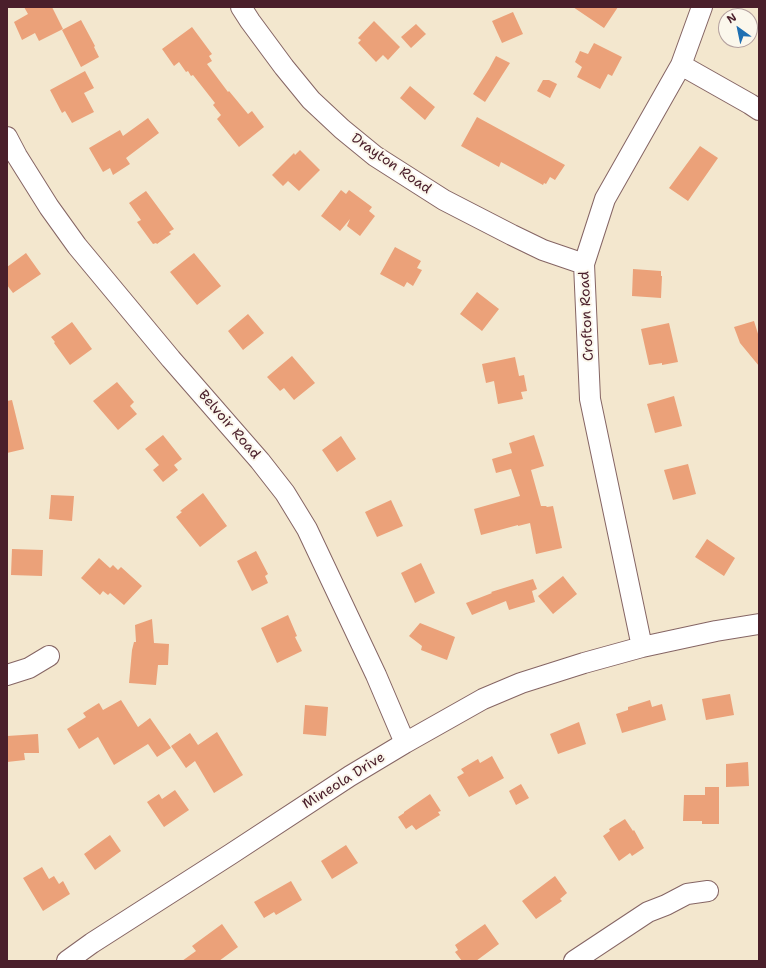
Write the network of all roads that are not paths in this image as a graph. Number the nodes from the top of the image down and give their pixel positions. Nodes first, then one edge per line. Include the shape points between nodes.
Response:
1 (241, 7) edge
2 (702, 7) edge
3 (681, 65) junction
4 (759, 110) edge
5 (7, 136) edge
6 (584, 264) junction
7 (759, 624) edge
8 (642, 647) junction
9 (49, 656) dead end
10 (7, 675) edge
11 (405, 743) junction
12 (708, 891) dead end
13 (67, 961) edge
14 (574, 961) edge

1 - 6 street, Drayton Road via 311,100 375,156 444,200 512,236
2 - 3 street, Crofton Road
3 - 4 street
3 - 6 street, Crofton Road via 605,200
5 - 11 street, Belvoir Road via 49,207 77,246 285,493 307,528
6 - 8 street, Crofton Road via 590,399
7 - 8 street, Mineola Drive
8 - 11 street, Mineola Drive via 521,683 483,699
9 - 10 street via 29,668
11 - 13 street, Mineola Drive via 92,942
12 - 14 street via 687,894 648,912

